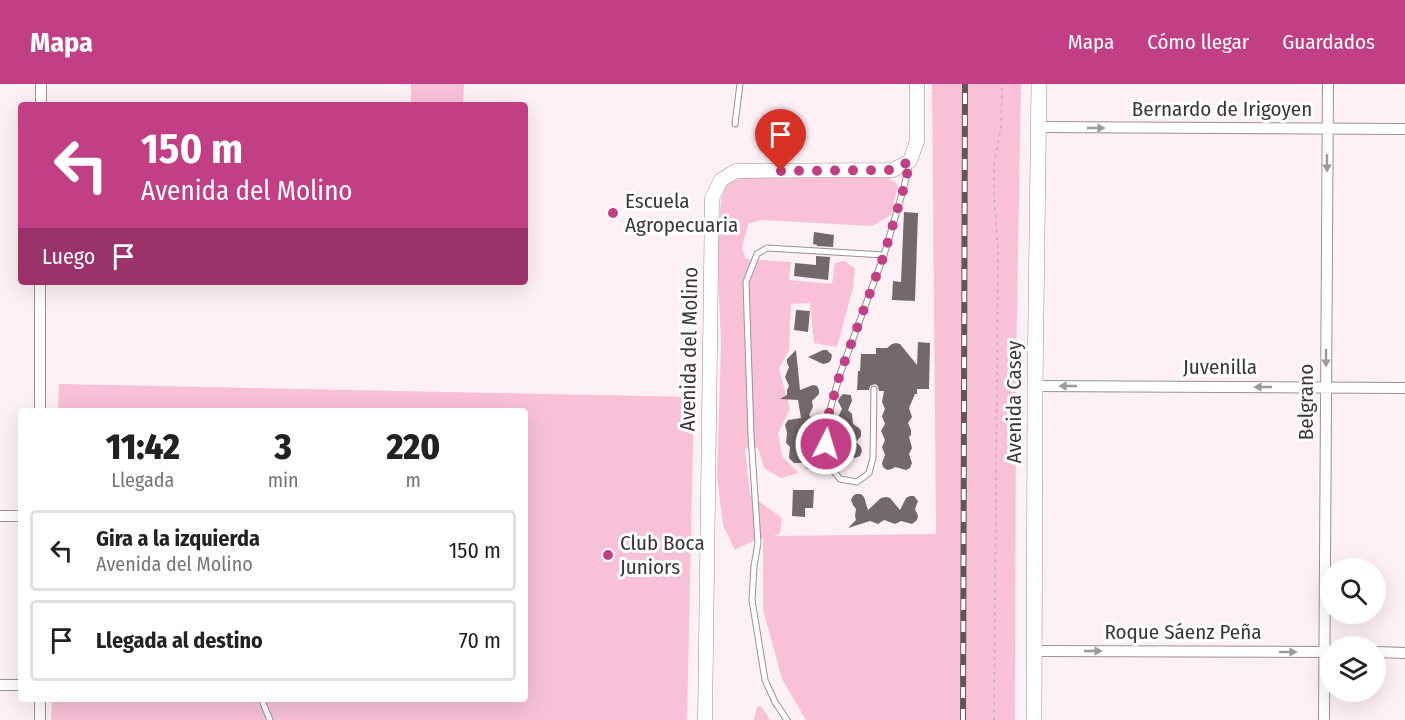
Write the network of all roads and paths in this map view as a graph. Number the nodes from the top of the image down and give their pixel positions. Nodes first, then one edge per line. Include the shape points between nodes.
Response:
1 (41, 84) edge
2 (740, 84) edge
3 (917, 84) edge
4 (1002, 84) edge
5 (1039, 84) edge
6 (1328, 84) edge
7 (41, 102) edge
8 (735, 124) dead end
9 (1038, 128) junction
10 (1327, 129) junction
11 (1405, 129) edge
12 (910, 161) junction
13 (884, 255) junction
14 (40, 285) edge
15 (1035, 386) junction
16 (1326, 387) junction
17 (1405, 388) edge
18 (874, 389) dead end
19 (40, 408) edge
20 (0, 516) edge
21 (18, 516) edge
22 (1327, 636) edge
23 (1035, 651) junction
24 (1320, 652) edge
25 (1386, 652) edge
26 (1405, 652) edge
27 (0, 685) edge
28 (18, 685) edge
29 (40, 702) edge
30 (1325, 702) edge
31 (263, 703) dead end
32 (40, 720) edge
33 (270, 720) edge
34 (705, 720) edge
35 (787, 720) edge
36 (994, 720) edge
37 (1034, 720) edge
38 (1324, 720) edge

1 - 7 street
2 - 8 lane
3 - 12 street via 917,141
4 - 36 path via 1001,127 994,164 998,251
5 - 9 main road, Avenida Casey
6 - 10 street, Belgrano
9 -> 10 street, Bernardo de Irigoyen
9 - 15 main road, Avenida Casey
10 - 11 street, Bernardo de Irigoyen
10 -> 16 street, Belgrano
12 - 13 lane
12 - 34 street, Avenida del Molino via 893,170 736,171 720,180 712,198
13 - 18 lane via 826,424 827,463 840,479 857,482 869,473 873,458
13 - 35 lane via 767,248 756,254 746,282 758,543 752,600 765,680
14 - 19 street
16 -> 15 street, Juvenilla
15 - 23 main road, Avenida Casey
16 - 17 street, Juvenilla
16 - 22 street, Belgrano
20 - 21 street
23 -> 24 street, Roque Sáenz Peña
23 - 37 main road, Avenida Casey
25 - 26 street
27 - 28 street
29 - 32 street
30 - 38 street, Belgrano
31 - 33 lane

